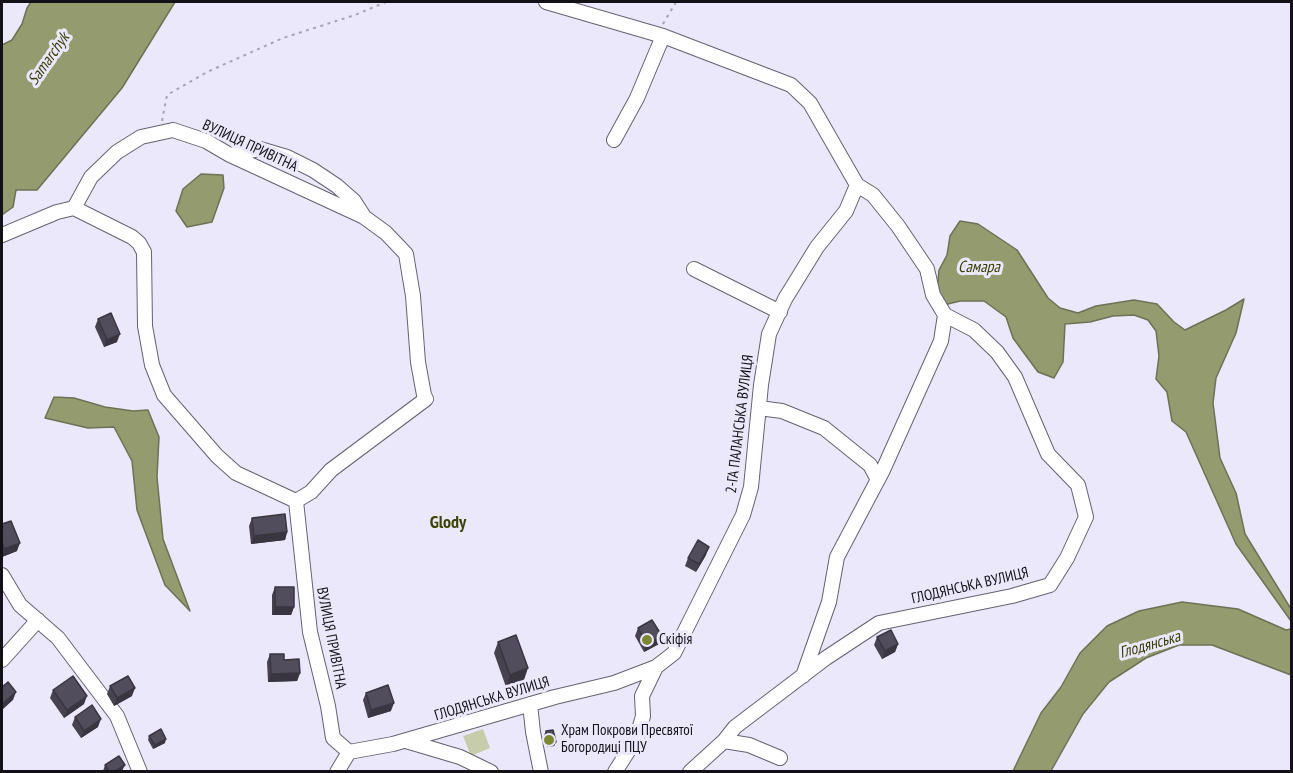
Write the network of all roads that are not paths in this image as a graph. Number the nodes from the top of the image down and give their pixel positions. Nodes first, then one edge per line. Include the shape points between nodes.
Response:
1 (546, 2) edge
2 (663, 36) junction
3 (614, 140) dead end
4 (230, 155) junction
5 (857, 185) junction
6 (74, 208) junction
7 (364, 217) junction
8 (2, 235) edge
9 (694, 269) dead end
10 (780, 312) junction
11 (945, 315) junction
12 (759, 408) junction
13 (878, 480) junction
14 (296, 501) junction
15 (2, 575) edge
16 (38, 620) junction
17 (2, 660) edge
18 (656, 667) junction
19 (803, 676) junction
20 (530, 704) junction
21 (406, 741) junction
22 (724, 741) junction
23 (349, 753) junction
24 (780, 758) dead end
25 (140, 771) edge
26 (337, 771) edge
27 (491, 771) edge
28 (541, 771) edge
29 (615, 771) edge
30 (690, 771) edge

1 - 2 street
2 - 3 street
2 - 5 street via 791,85 810,103
4 - 6 street, ВУЛИЦЯ ПРИВІТНА via 206,141 173,130 141,137 117,152 91,177
4 - 7 street, ВУЛИЦЯ ПРИВІТНА
4 - 7 street via 260,149 287,157 337,186
5 - 10 street, 2-ГА ПАЛАНСЬКА ВУЛИЦЯ via 846,211 817,247
5 - 11 street via 873,195 921,260
6 - 8 street
6 - 14 street via 132,237 144,252 145,326 152,365 164,395 236,473
7 - 14 street, ВУЛИЦЯ ПРИВІТНА via 406,254 426,399
9 - 10 street
10 - 12 street, 2-ГА ПАЛАНСЬКА ВУЛИЦЯ via 769,334
11 - 13 street via 941,341
11 - 19 street, ГЛОДЯНСЬКА ВУЛИЦЯ via 974,330 1015,377 1048,454 1078,485 1086,517 1050,585 879,623
12 - 13 street via 782,411 824,428 870,465
12 - 18 street, 2-ГА ПАЛАНСЬКА ВУЛИЦЯ via 751,487 743,515 674,653
13 - 19 street via 837,557 829,602
14 - 23 street, ВУЛИЦЯ ПРИВІТНА via 310,632 333,738
15 - 16 street via 20,604
16 - 17 street
16 - 25 street via 58,638 117,716
18 - 20 street, ГЛОДЯНСЬКА ВУЛИЦЯ via 614,683
18 - 29 street via 642,696 643,716 637,736
19 - 22 street, ГЛОДЯНСЬКА ВУЛИЦЯ via 735,727
20 - 21 street, ГЛОДЯНСЬКА ВУЛИЦЯ
20 - 28 street
21 - 23 street, ГЛОДЯНСЬКА ВУЛИЦЯ
21 - 27 street, ГЛОДЯНСЬКА ВУЛИЦЯ
22 - 24 street via 749,745
22 - 30 street, ГЛОДЯНСЬКА ВУЛИЦЯ
23 - 26 street

